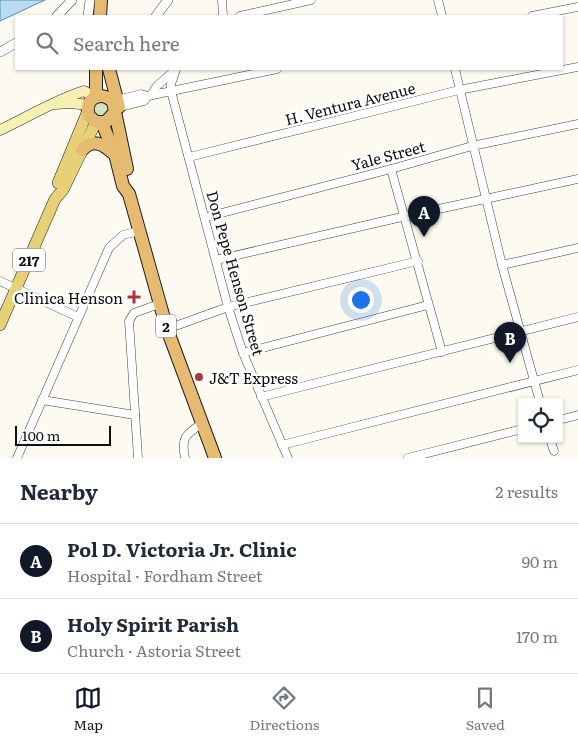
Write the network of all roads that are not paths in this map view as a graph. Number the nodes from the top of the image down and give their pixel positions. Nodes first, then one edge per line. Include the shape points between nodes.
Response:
1 (72, 0) edge
2 (90, 0) edge
3 (101, 0) edge
4 (110, 0) edge
5 (168, 0) edge
6 (222, 0) edge
7 (311, 0) edge
8 (438, 0) edge
9 (578, 7) edge
10 (58, 15) edge
11 (88, 15) edge
12 (100, 15) edge
13 (109, 15) edge
14 (157, 15) edge
15 (222, 15) edge
16 (244, 15) edge
17 (442, 15) edge
18 (537, 15) edge
19 (15, 43) edge
20 (0, 52) edge
21 (578, 67) edge
22 (101, 70) edge
23 (175, 70) edge
24 (176, 70) edge
25 (272, 70) edge
26 (455, 70) edge
27 (562, 70) edge
28 (563, 70) edge
29 (459, 90) junction
30 (171, 91) junction
31 (150, 96) junction
32 (102, 107) junction
33 (578, 124) edge
34 (0, 130) edge
35 (472, 146) junction
36 (82, 150) junction
37 (115, 154) junction
38 (189, 156) junction
39 (391, 169) junction
40 (578, 179) edge
41 (128, 190) junction
42 (57, 196) junction
43 (486, 198) junction
44 (406, 216) junction
45 (206, 217) junction
46 (139, 231) junction
47 (578, 248) edge
48 (216, 260) junction
49 (418, 260) junction
50 (502, 265) junction
51 (0, 281) edge
52 (16, 288) junction
53 (159, 304) junction
54 (428, 305) junction
55 (228, 307) junction
56 (78, 317) junction
57 (578, 317) edge
58 (0, 325) edge
59 (167, 330) junction
60 (520, 331) junction
61 (442, 352) junction
62 (243, 353) junction
63 (578, 370) edge
64 (534, 382) junction
65 (261, 397) junction
66 (539, 398) edge
67 (42, 400) junction
68 (135, 415) junction
69 (578, 415) edge
70 (563, 419) edge
71 (201, 424) junction
72 (518, 431) edge
73 (551, 443) edge
74 (282, 445) junction
75 (554, 451) dead end
76 (17, 458) edge
77 (138, 458) edge
78 (185, 458) edge
79 (215, 458) edge
80 (288, 458) edge
81 (408, 458) edge

1 - 10 street
2 - 11 street
3 - 12 highway
4 - 13 highway
5 - 14 street
6 - 15 street
7 - 16 street
8 - 17 street
9 - 18 street
19 - 20 street
21 - 28 street, H. Ventura Avenue
22 - 32 highway, 2
23 - 31 street
24 - 30 street
25 - 30 street
26 - 29 street
27 - 29 street, H. Ventura Avenue
29 - 35 street
29 - 38 street, H. Ventura Avenue
30 - 31 street
30 - 38 street, Don Pepe Henson Street
31 - 32 street via 144,101
32 - 34 main road via 84,91 62,98
32 - 36 main road, 217
32 - 37 highway, 2
32 - 41 highway, 2 via 121,141 131,185
32 - 42 main road, 217 via 57,186
33 - 35 street, Yale Street
35 - 39 street, Yale Street
35 - 43 street
36 - 37 highway via 92,143 100,143
36 - 42 main road, 217
37 - 41 highway, 2 via 123,186
38 - 45 street, Don Pepe Henson Street
39 - 44 street
39 - 45 street, Yale Street
40 - 43 street
41 - 46 highway, 2
42 - 52 main road, 217
43 - 44 street
43 - 50 street
44 - 48 street
44 - 49 street
45 - 48 street, Don Pepe Henson Street
46 - 53 highway, 2
46 - 56 street via 122,235 109,248
47 - 50 street
48 - 55 street, Don Pepe Henson Street
49 - 54 street
49 - 55 street
50 - 60 street
51 - 52 street
52 - 56 street
52 - 58 main road, 217
53 - 59 highway, 2
53 - 68 street via 134,313 129,321
54 - 61 street
54 - 62 street
55 - 59 street
55 - 62 street, Don Pepe Henson Street
56 - 67 street
57 - 60 street
59 - 71 highway, 2
60 - 61 street
60 - 64 street
61 - 65 street
62 - 65 street, Don Pepe Henson Street
63 - 64 street
64 - 66 street
64 - 74 street
65 - 74 street, Don Pepe Henson Street
67 - 68 street
67 - 76 street
68 - 77 street
69 - 70 street
71 - 78 street via 185,438
71 - 79 highway, 2
72 - 81 street
73 - 75 street
74 - 80 street, Don Pepe Henson Street

